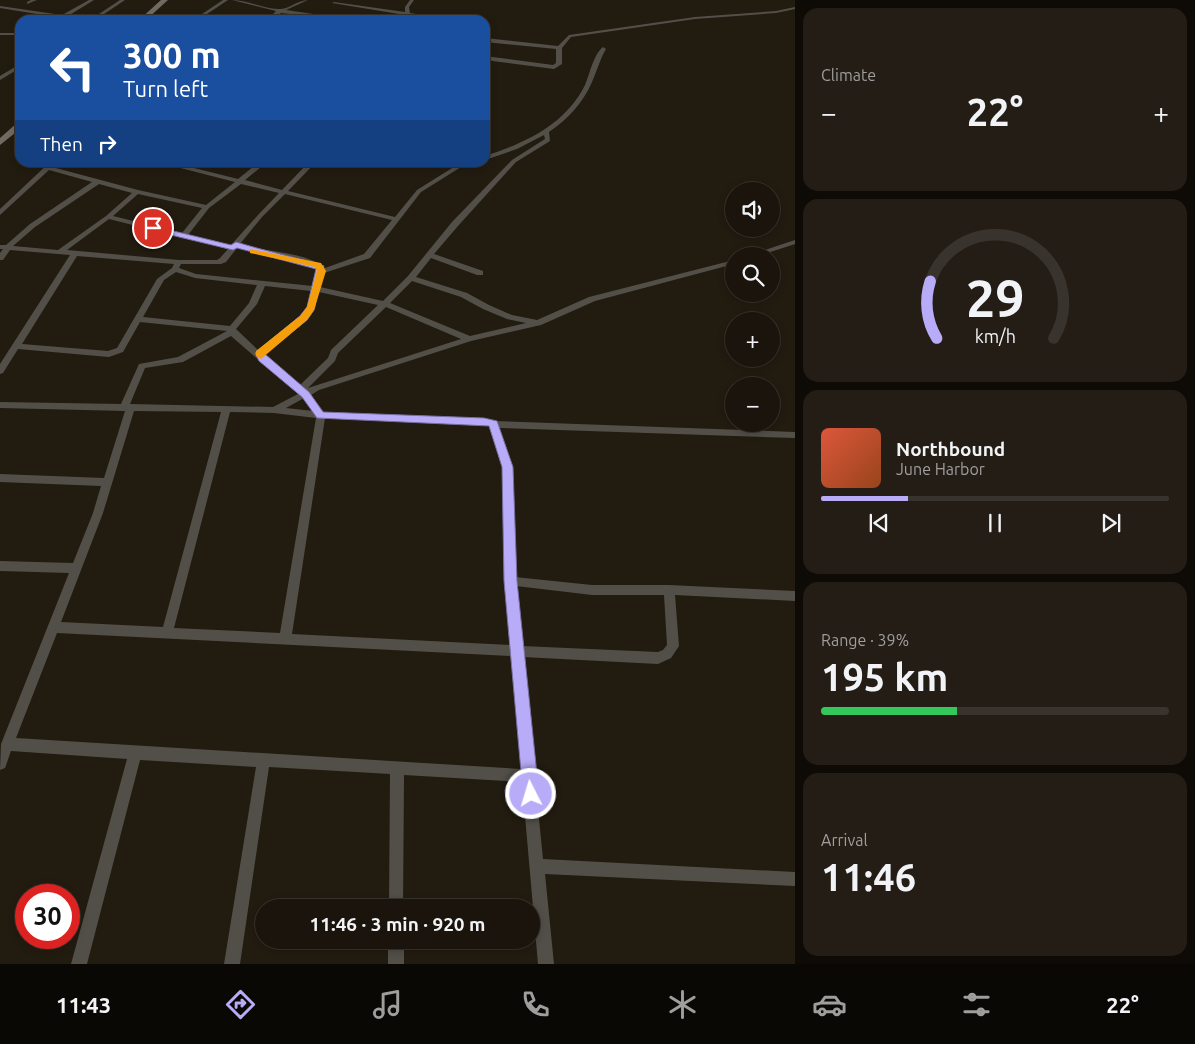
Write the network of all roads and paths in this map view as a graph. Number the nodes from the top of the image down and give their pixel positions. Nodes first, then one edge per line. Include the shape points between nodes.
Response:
1 (35, 0) edge
2 (92, 0) edge
3 (123, 0) edge
4 (165, 0) edge
5 (172, 0) edge
6 (226, 0) edge
7 (234, 0) edge
8 (258, 0) edge
9 (306, 0) edge
10 (412, 0) edge
11 (29, 3) dead end
12 (334, 3) dead end
13 (250, 4) junction
14 (0, 6) edge
15 (795, 8) edge
16 (280, 11) junction
17 (408, 14) junction
18 (52, 15) edge
19 (66, 15) edge
20 (100, 15) edge
21 (148, 15) edge
22 (155, 15) edge
23 (202, 15) edge
24 (275, 15) edge
25 (312, 15) edge
26 (415, 15) edge
27 (0, 34) edge
28 (13, 34) joint
29 (490, 41) edge
30 (0, 42) edge
31 (559, 48) junction
32 (603, 49) dead end
33 (490, 59) edge
34 (15, 69) edge
35 (0, 78) edge
36 (15, 129) edge
37 (546, 130) junction
38 (15, 137) edge
39 (0, 142) edge
40 (0, 150) edge
41 (490, 156) edge
42 (49, 167) edge
43 (57, 167) edge
44 (181, 167) edge
45 (258, 167) edge
46 (308, 167) edge
47 (457, 167) edge
48 (98, 181) junction
49 (240, 181) junction
50 (136, 192) junction
51 (285, 193) junction
52 (207, 207) junction
53 (0, 213) edge
54 (108, 217) junction
55 (396, 220) junction
56 (182, 236) junction
57 (795, 242) edge
58 (4, 247) edge
59 (779, 247) edge
60 (233, 249) junction
61 (62, 251) junction
62 (75, 253) junction
63 (430, 255) junction
64 (0, 258) edge
65 (725, 264) edge
66 (177, 265) junction
67 (322, 271) junction
68 (480, 273) dead end
69 (411, 278) junction
70 (262, 283) junction
71 (317, 289) junction
72 (386, 304) junction
73 (139, 319) junction
74 (538, 323) junction
75 (232, 331) junction
76 (469, 339) junction
77 (16, 346) junction
78 (260, 353) junction
79 (0, 371) edge
80 (303, 393) junction
81 (0, 405) edge
82 (128, 406) junction
83 (226, 409) junction
84 (274, 410) junction
85 (320, 416) junction
86 (493, 424) junction
87 (795, 435) edge
88 (0, 478) edge
89 (107, 482) junction
90 (0, 566) edge
91 (75, 568) junction
92 (510, 581) junction
93 (669, 590) junction
94 (795, 596) edge
95 (52, 627) junction
96 (167, 633) junction
97 (285, 638) junction
98 (517, 652) junction
99 (7, 744) junction
100 (135, 754) junction
101 (263, 762) junction
102 (0, 763) edge
103 (397, 767) junction
104 (530, 776) junction
105 (537, 866) junction
106 (795, 879) edge
107 (396, 899) edge
108 (396, 949) edge
109 (79, 964) edge
110 (232, 964) edge
111 (396, 964) edge
112 (546, 964) edge

1 - 11 street
2 - 19 street
3 - 20 street
4 - 21 main road
5 - 22 main road
6 - 23 street
7 - 13 street
8 - 13 street
9 - 16 street
10 - 17 street via 407,7
12 - 17 street
13 - 16 street
14 - 18 street
15 - 31 street via 569,36
16 - 24 street
16 - 25 street
17 - 26 street
27 - 28 street
28 - 30 street
29 - 31 street
31 - 33 street via 559,64 554,66
32 - 37 street via 580,100 562,120
34 - 35 street
36 - 39 main road
37 - 41 street via 520,146
37 - 63 street via 548,140 514,162
38 - 40 main road
42 - 53 street
43 - 48 street
44 - 49 street
45 - 49 street
46 - 51 street
47 - 55 street via 419,192
48 - 50 street
48 - 58 street
49 - 51 street
49 - 52 street
50 - 52 street
50 - 54 street
51 - 55 street
51 - 60 street via 260,216
52 - 56 street
54 - 56 street
54 - 61 street
55 - 67 street via 367,256
56 - 60 street
57 - 59 street
58 - 61 street
58 - 64 street
60 - 66 street via 218,262
60 - 67 street via 318,265
61 - 62 street
62 - 66 street
62 - 77 street
63 - 68 street
63 - 69 street
65 - 74 street via 592,299
66 - 70 street via 195,276
66 - 73 street via 161,279
67 - 71 street
69 - 72 street
69 - 74 street via 464,295 510,317
70 - 71 street
70 - 75 street via 253,304
71 - 72 street
71 - 78 street via 311,308 303,318
72 - 76 street
72 - 80 street via 334,352 332,359
73 - 75 street
73 - 77 street via 120,350 109,354
74 - 76 street
75 - 78 street
75 - 82 street via 180,360 142,366
76 - 80 street
77 - 79 street
78 - 80 street via 262,359
80 - 84 street
80 - 85 street
81 - 82 street
82 - 83 street
82 - 89 street
83 - 84 street
83 - 96 street
84 - 85 street
85 - 86 street via 484,421
85 - 97 street
86 - 87 street
86 - 92 street via 507,467
88 - 89 street
89 - 91 street
90 - 91 street
91 - 95 street
92 - 93 street via 592,590
92 - 98 street
93 - 94 street
93 - 98 street via 673,646 658,658
95 - 96 street
95 - 99 street
96 - 97 street
97 - 98 street
98 - 104 street
99 - 100 street
99 - 102 street
100 - 101 street
100 - 109 street
101 - 103 street
101 - 110 street
103 - 104 street
103 - 107 street
104 - 105 street
105 - 106 street
105 - 112 street
108 - 111 street

